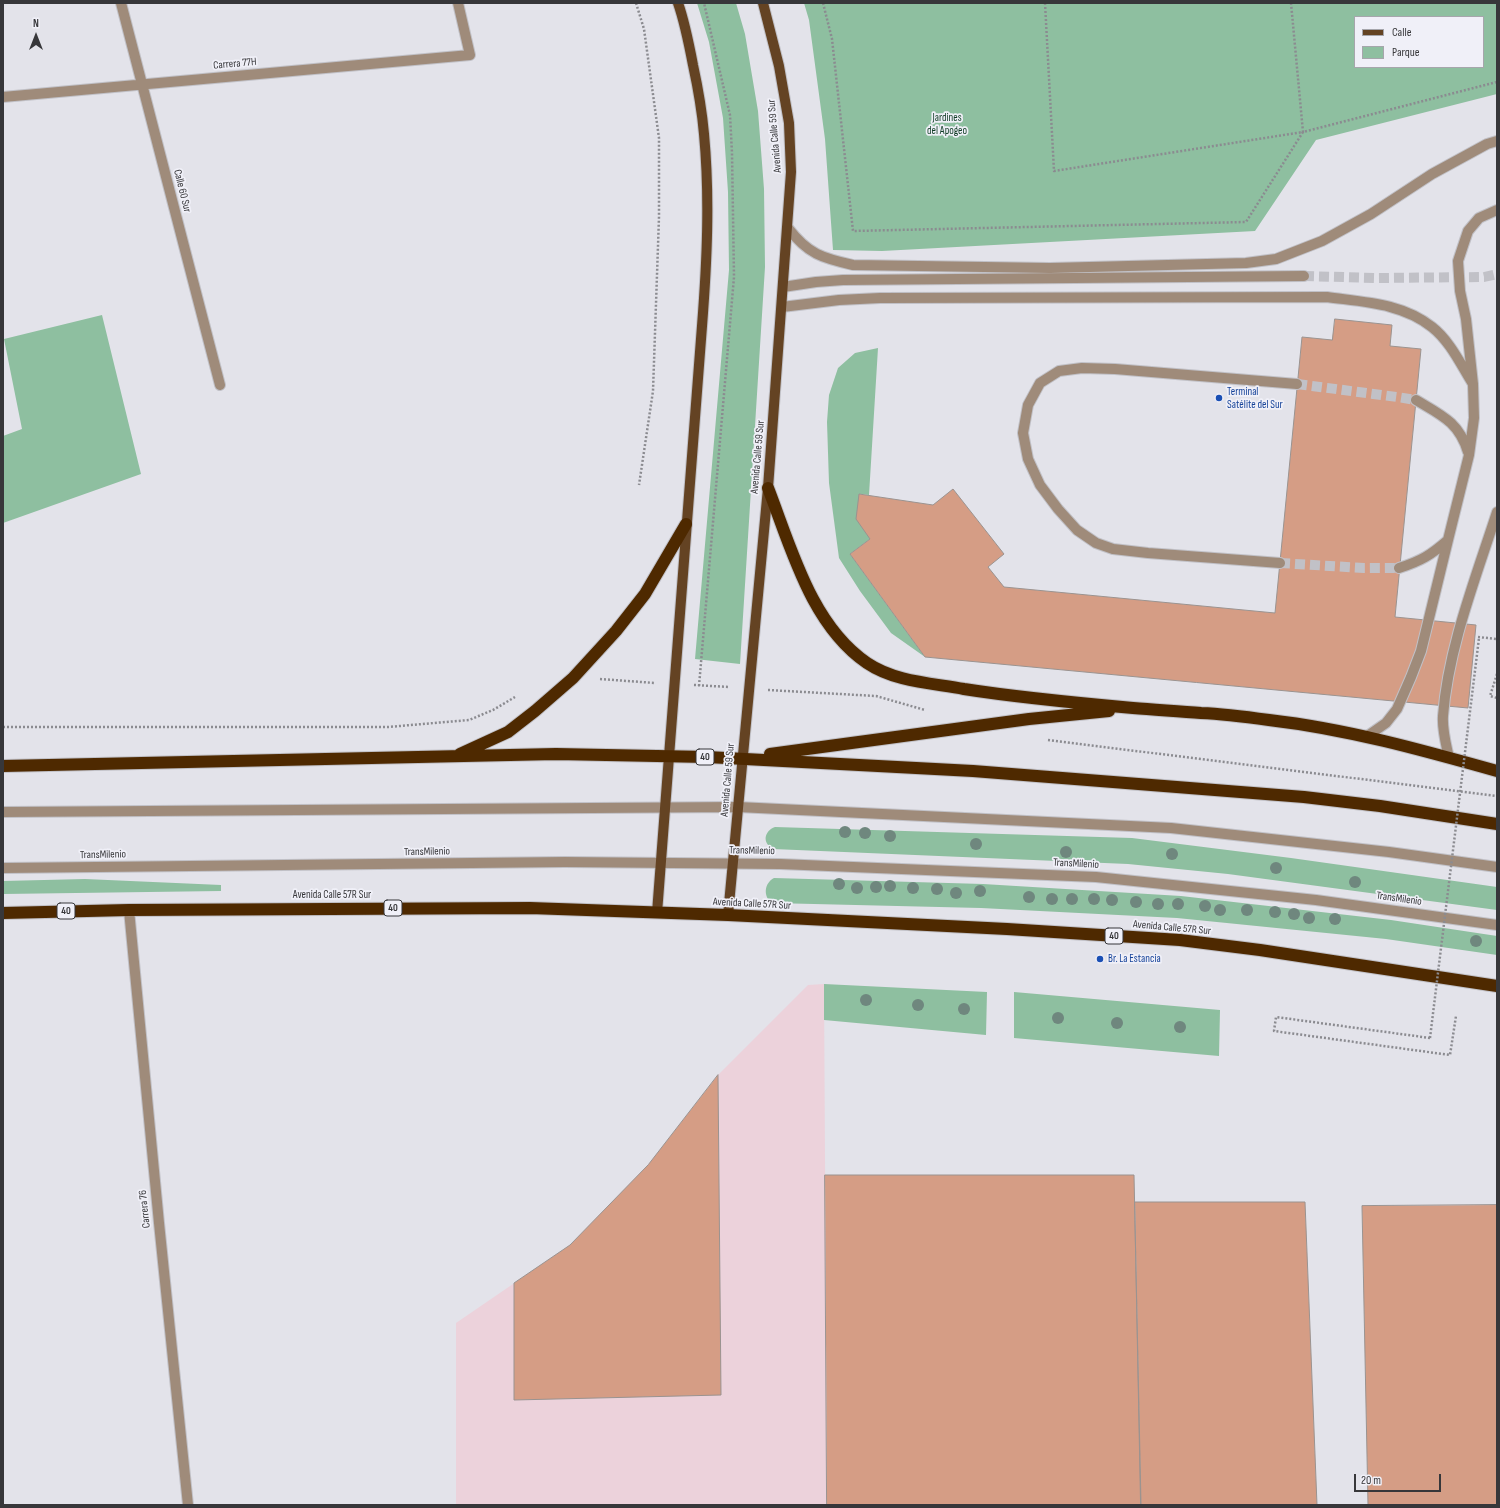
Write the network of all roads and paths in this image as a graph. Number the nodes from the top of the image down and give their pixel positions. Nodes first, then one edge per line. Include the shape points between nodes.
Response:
1 (121, 3) edge
2 (458, 3) edge
3 (636, 3) edge
4 (678, 3) edge
5 (763, 3) edge
6 (823, 3) edge
7 (1045, 3) edge
8 (1291, 3) edge
9 (1497, 82) edge
10 (143, 85) junction
11 (3, 97) edge
12 (1303, 132) junction
13 (1497, 141) edge
14 (1497, 210) edge
15 (788, 228) junction
16 (1304, 276) tunnel mouth
17 (783, 287) junction
18 (782, 307) junction
19 (1297, 384) tunnel mouth
20 (1473, 384) junction
21 (220, 385) dead end
22 (1416, 400) tunnel mouth
23 (1469, 455) junction
24 (639, 485) dead end
25 (768, 488) junction
26 (1497, 512) edge
27 (686, 524) junction
28 (1448, 540) junction
29 (1280, 563) tunnel mouth
30 (1399, 568) tunnel mouth
31 (1475, 637) dead end
32 (1479, 638) junction
33 (1497, 639) edge
34 (1497, 674) edge
35 (573, 678) junction
36 (674, 684) junction
37 (749, 688) junction
38 (520, 694) dead end
39 (876, 696) dead end
40 (1497, 698) edge
41 (1136, 709) junction
42 (3, 727) edge
43 (1366, 737) junction
44 (1042, 739) dead end
45 (669, 755) junction
46 (455, 756) junction
47 (742, 758) junction
48 (1449, 758) junction
49 (3, 766) edge
50 (1497, 771) edge
51 (1497, 796) edge
52 (738, 807) junction
53 (665, 808) junction
54 (3, 812) edge
55 (1497, 824) edge
56 (660, 863) junction
57 (733, 863) junction
58 (1497, 867) edge
59 (3, 868) edge
60 (129, 910) junction
61 (3, 913) edge
62 (657, 913) junction
63 (728, 915) junction
64 (1497, 925) edge
65 (1497, 986) edge
66 (1456, 1016) dead end
67 (188, 1505) edge

1 - 10 street, Calle 60 Sur
2 - 10 street, Carrera 77H via 470,55
3 - 24 path via 644,29 658,138 660,217 653,391
4 - 27 main road via 700,97 708,210 705,294
5 - 15 main road, Avenida Calle 59 Sur via 779,66 789,124 792,172
6 - 12 path via 832,39 853,230 1246,222
7 - 12 path via 1054,172
8 - 12 path
9 - 12 path
10 - 11 street, Carrera 77H
10 - 21 street, Calle 60 Sur
13 - 15 street via 1432,174 1371,214 1322,241 1276,259 1246,263 1050,268 853,265 825,258 810,250
14 - 20 street via 1479,218 1468,230 1458,261
15 - 17 main road, Avenida Calle 59 Sur
16 - 17 street via 843,280
17 - 18 main road, Avenida Calle 59 Sur
18 - 20 street via 880,298 1327,297 1378,304 1411,314 1432,328 1449,346
18 - 25 main road, Avenida Calle 59 Sur
19 - 29 street via 1115,369 1082,368 1059,371 1040,383 1028,405 1023,433 1028,459 1040,485 1077,530 1096,542 1113,549
20 - 23 street via 1474,418
22 - 23 street via 1446,418 1460,433
23 - 28 street
25 - 37 main road, Avenida Calle 59 Sur
25 - 41 highway via 804,583 823,617 848,648 867,663 888,674 916,681 1028,698
26 - 48 street via 1454,650 1443,717
27 - 35 highway via 645,594 616,631
27 - 36 main road
28 - 30 street via 1422,560
28 - 43 street via 1420,652 1411,677 1397,709 1386,722
31 - 32 path, bridge
32 - 33 path
32 - 66 path, bridge via 1430,1038 1276,1017 1274,1031 1450,1055
34 - 40 path via 1490,696
35 - 36 path
35 - 46 highway via 508,732
36 - 37 path
36 - 45 main road
37 - 39 path
37 - 47 main road, Avenida Calle 59 Sur
38 - 42 path via 469,720 388,727
41 - 43 highway via 1201,712 1271,720
41 - 47 highway via 1022,720
43 - 48 highway
44 - 51 path
45 - 46 highway, 40
45 - 47 highway, 40
45 - 53 main road
46 - 49 highway, 40
47 - 52 main road, Avenida Calle 59 Sur
47 - 55 highway, 40 via 973,770 1304,797
48 - 50 highway
52 - 53 street
52 - 57 main road, Avenida Calle 59 Sur
52 - 58 street via 1172,828 1389,852
53 - 54 street
53 - 56 main road
56 - 57 street, TransMilenio
56 - 59 street, TransMilenio
56 - 62 main road
57 - 63 main road, Avenida Calle 59 Sur
57 - 64 street, TransMilenio via 1096,877 1316,900
60 - 61 highway, Avenida Calle 57R Sur / 40
60 - 62 highway, Avenida Calle 57R Sur / 40 via 530,908
60 - 67 street, Carrera 76 via 158,1223
62 - 63 highway, Avenida Calle 57R Sur / 40
63 - 65 highway, Avenida Calle 57R Sur / 40 via 1180,940

